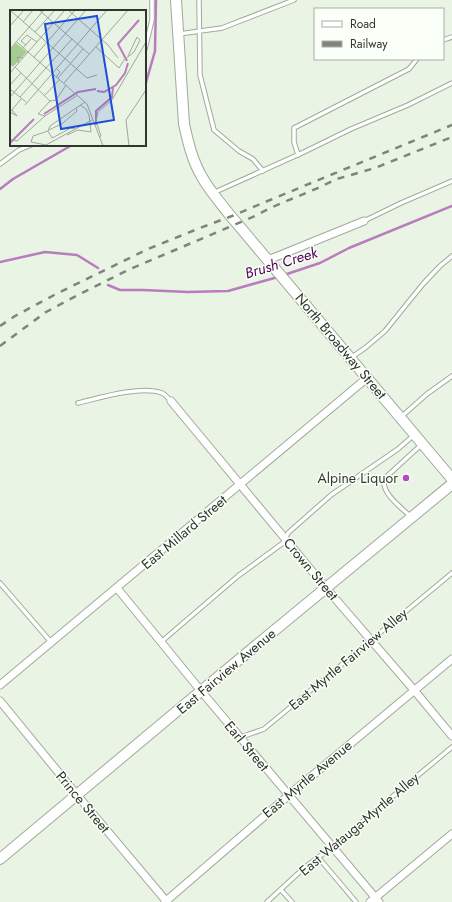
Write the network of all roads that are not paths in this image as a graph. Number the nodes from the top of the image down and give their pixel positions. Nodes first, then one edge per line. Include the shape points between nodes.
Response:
1 (152, 0) edge
2 (176, 0) edge
3 (199, 0) edge
4 (294, 0) edge
5 (200, 32) junction
6 (178, 34) junction
7 (146, 46) edge
8 (416, 60) edge
9 (452, 83) edge
10 (29, 146) edge
11 (298, 155) junction
12 (0, 164) edge
13 (263, 171) junction
14 (452, 181) edge
15 (213, 193) junction
16 (364, 221) joint
17 (452, 256) edge
18 (271, 263) junction
19 (351, 358) junction
20 (452, 376) edge
21 (368, 378) junction
22 (171, 401) joint
23 (78, 403) dead end
24 (400, 417) junction
25 (415, 435) junction
26 (422, 444) junction
27 (452, 479) edge
28 (240, 484) junction
29 (452, 484) edge
30 (411, 517) junction
31 (285, 539) junction
32 (452, 573) edge
33 (0, 583) edge
34 (117, 588) junction
35 (326, 588) junction
36 (371, 640) junction
37 (51, 642) junction
38 (161, 642) junction
39 (452, 659) edge
40 (0, 685) edge
41 (414, 690) junction
42 (201, 691) junction
43 (0, 701) edge
44 (452, 736) edge
45 (240, 738) junction
46 (452, 747) edge
47 (77, 795) junction
48 (288, 795) junction
49 (452, 834) edge
50 (332, 846) junction
51 (318, 857) junction
52 (0, 859) edge
53 (281, 890) junction
54 (375, 901) edge
55 (166, 902) edge
56 (267, 902) edge
57 (292, 902) edge
58 (356, 902) edge

1 - 7 lane via 152,20
2 - 6 street, North Broadway Street
3 - 5 lane
4 - 5 lane via 222,28
5 - 6 lane
5 - 13 lane via 200,75 214,130 253,159
6 - 15 street, North Broadway Street via 184,124 193,158 202,178
8 - 11 lane via 409,69 294,128 294,142
9 - 11 lane
10 - 12 lane
11 - 13 lane
13 - 15 lane
14 - 16 lane
15 - 18 street, North Broadway Street
16 - 18 street
17 - 19 lane via 423,284 385,331
18 - 19 street, North Broadway Street
19 - 21 street, North Broadway Street
20 - 24 lane
21 - 24 street, North Broadway Street
21 - 28 street, East Millard Street
22 - 23 lane via 162,393 145,390
22 - 28 street, Crown Street
24 - 25 street, North Broadway Street
25 - 26 street, North Broadway Street
25 - 31 lane via 331,495 288,533
26 - 27 street, North Broadway Street
26 - 30 lane via 383,482 387,492
28 - 31 street, Crown Street
28 - 34 street, East Millard Street
29 - 30 street, East Fairview Avenue
30 - 35 street, East Fairview Avenue
31 - 35 street, Crown Street
31 - 38 lane
32 - 36 lane, East Myrtle Fairview Alley
33 - 37 lane
34 - 37 street, East Millard Street
34 - 38 street, Earl Street
35 - 36 street, Crown Street
35 - 42 street, East Fairview Avenue
36 - 41 street, Crown Street
36 - 45 lane, East Myrtle Fairview Alley via 264,729
37 - 40 street, East Millard Street
38 - 42 street, Earl Street
39 - 41 street, East Myrtle Avenue
41 - 44 street, Crown Street
41 - 48 street, East Myrtle Avenue
42 - 45 street, Earl Street
42 - 47 street, East Fairview Avenue
43 - 47 street, Prince Street
45 - 48 street, Earl Street
46 - 50 lane, East Watauga-Myrtle Alley
47 - 52 street, East Fairview Avenue
47 - 55 street, Prince Street
48 - 50 street, Earl Street
48 - 55 street, East Myrtle Avenue
49 - 54 street
50 - 51 lane, East Watauga-Myrtle Alley
50 - 54 street, Earl Street
51 - 53 lane, East Watauga-Myrtle Alley
51 - 58 lane
53 - 56 lane, East Watauga-Myrtle Alley
53 - 57 lane

